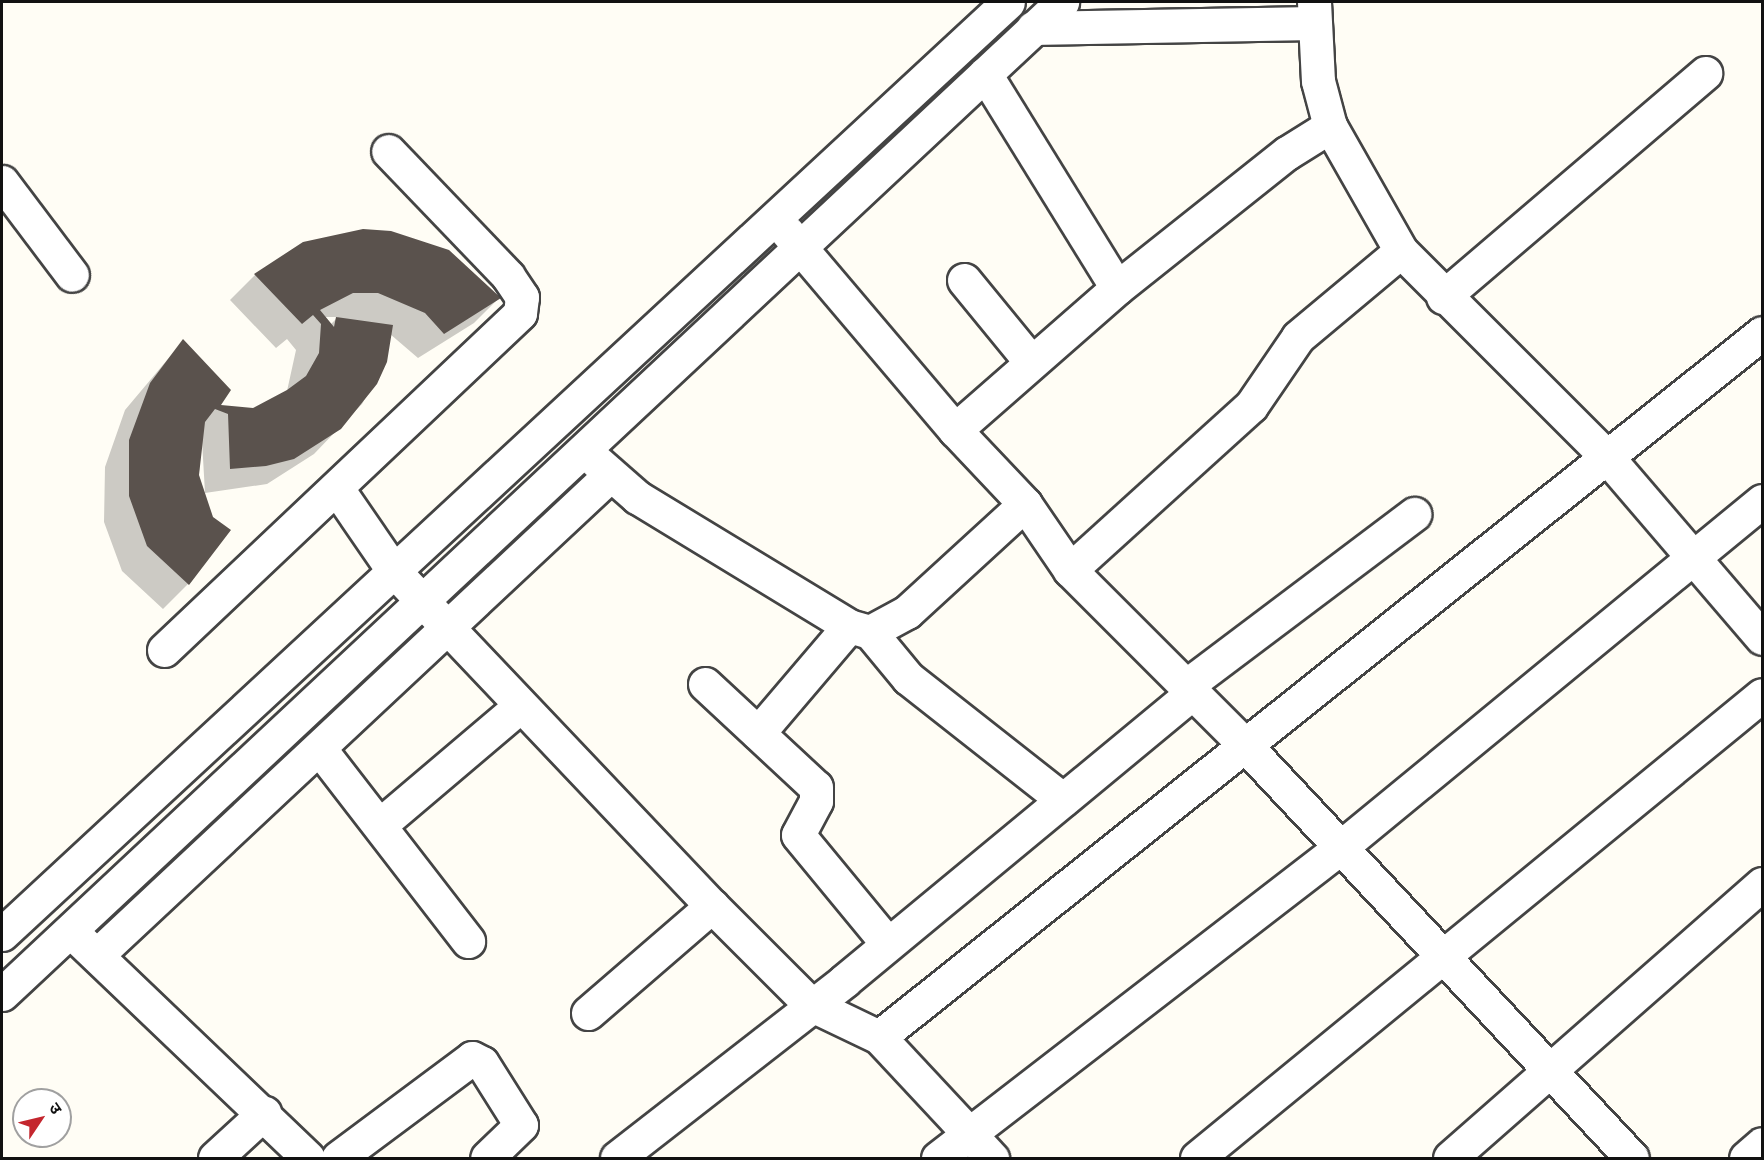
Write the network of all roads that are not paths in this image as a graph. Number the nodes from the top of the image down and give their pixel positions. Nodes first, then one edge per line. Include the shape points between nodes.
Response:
1 (1008, 2) edge
2 (1062, 2) edge
3 (1313, 12) edge
4 (1034, 28) junction
5 (1705, 73) dead end
6 (985, 74) junction
7 (1330, 126) junction
8 (388, 152) dead end
9 (2, 182) edge
10 (775, 217) junction
11 (801, 247) junction
12 (1401, 250) junction
13 (72, 275) dead end
14 (964, 280) dead end
15 (1116, 288) junction
16 (1443, 297) junction
17 (1762, 333) edge
18 (1030, 362) junction
19 (955, 430) junction
20 (584, 449) junction
21 (1607, 457) junction
22 (610, 475) junction
23 (338, 490) junction
24 (1762, 501) edge
25 (1025, 504) junction
26 (1414, 514) dead end
27 (1695, 556) junction
28 (393, 570) junction
29 (1070, 570) junction
30 (422, 602) junction
31 (448, 629) junction
32 (859, 629) junction
33 (1762, 638) edge
34 (164, 650) dead end
35 (705, 684) dead end
36 (1189, 689) junction
37 (1762, 695) edge
38 (520, 706) junction
39 (758, 733) junction
40 (1244, 744) junction
41 (320, 748) junction
42 (1063, 800) junction
43 (381, 824) junction
44 (1341, 847) junction
45 (1762, 884) edge
46 (712, 906) junction
47 (71, 932) junction
48 (2, 934) edge
49 (468, 941) dead end
50 (888, 944) junction
51 (97, 955) junction
52 (1443, 959) junction
53 (2, 994) edge
54 (810, 1004) junction
55 (588, 1014) dead end
56 (879, 1037) junction
57 (1547, 1068) junction
58 (264, 1113) junction
59 (969, 1134) junction
60 (1762, 1144) edge
61 (215, 1158) edge
62 (308, 1158) edge
63 (338, 1158) edge
64 (487, 1158) edge
65 (617, 1158) edge
66 (938, 1158) edge
67 (992, 1158) edge
68 (1197, 1158) edge
69 (1450, 1158) edge
70 (1632, 1158) edge
71 (1746, 1158) edge

1 - 10 street
2 - 4 street
3 - 4 street
3 - 7 street via 1318,81
4 - 6 street
5 - 16 street
6 - 11 street
6 - 15 street
7 - 12 street
7 - 15 street via 1287,153
8 - 23 street via 508,276 522,297 520,314
9 - 13 street
10 - 11 street
10 - 28 street
11 - 19 street
11 - 20 street
12 - 16 street
12 - 29 street via 1298,338 1243,414
14 - 18 street
15 - 18 street
16 - 21 street
17 - 21 street
18 - 19 street
19 - 25 street
20 - 22 street
20 - 30 street
21 - 27 street
21 - 40 street
22 - 31 street
22 - 32 street via 637,497
23 - 28 street
23 - 34 street
24 - 27 street
25 - 29 street
25 - 32 street via 907,612
26 - 36 street
27 - 33 street
27 - 44 street
28 - 30 street
28 - 48 street
29 - 36 street
30 - 31 street
30 - 47 street
31 - 38 street
31 - 41 street
32 - 39 street
32 - 42 street via 908,678
35 - 39 street
36 - 40 street
36 - 42 street
37 - 52 street
38 - 43 street
38 - 46 street
39 - 50 street via 816,787 816,801 798,835
40 - 44 street
40 - 56 street
41 - 43 street
41 - 51 street
42 - 50 street
43 - 49 street
44 - 52 street
44 - 59 street
45 - 57 street
46 - 54 street
46 - 55 street
47 - 51 street
47 - 53 street
50 - 54 street
51 - 58 street
52 - 57 street
52 - 68 street
54 - 56 street
54 - 65 street
56 - 59 street
57 - 69 street
57 - 70 street
58 - 61 street
58 - 62 street
59 - 66 street
59 - 67 street
60 - 71 street
63 - 64 street via 472,1058 482,1063 521,1125

